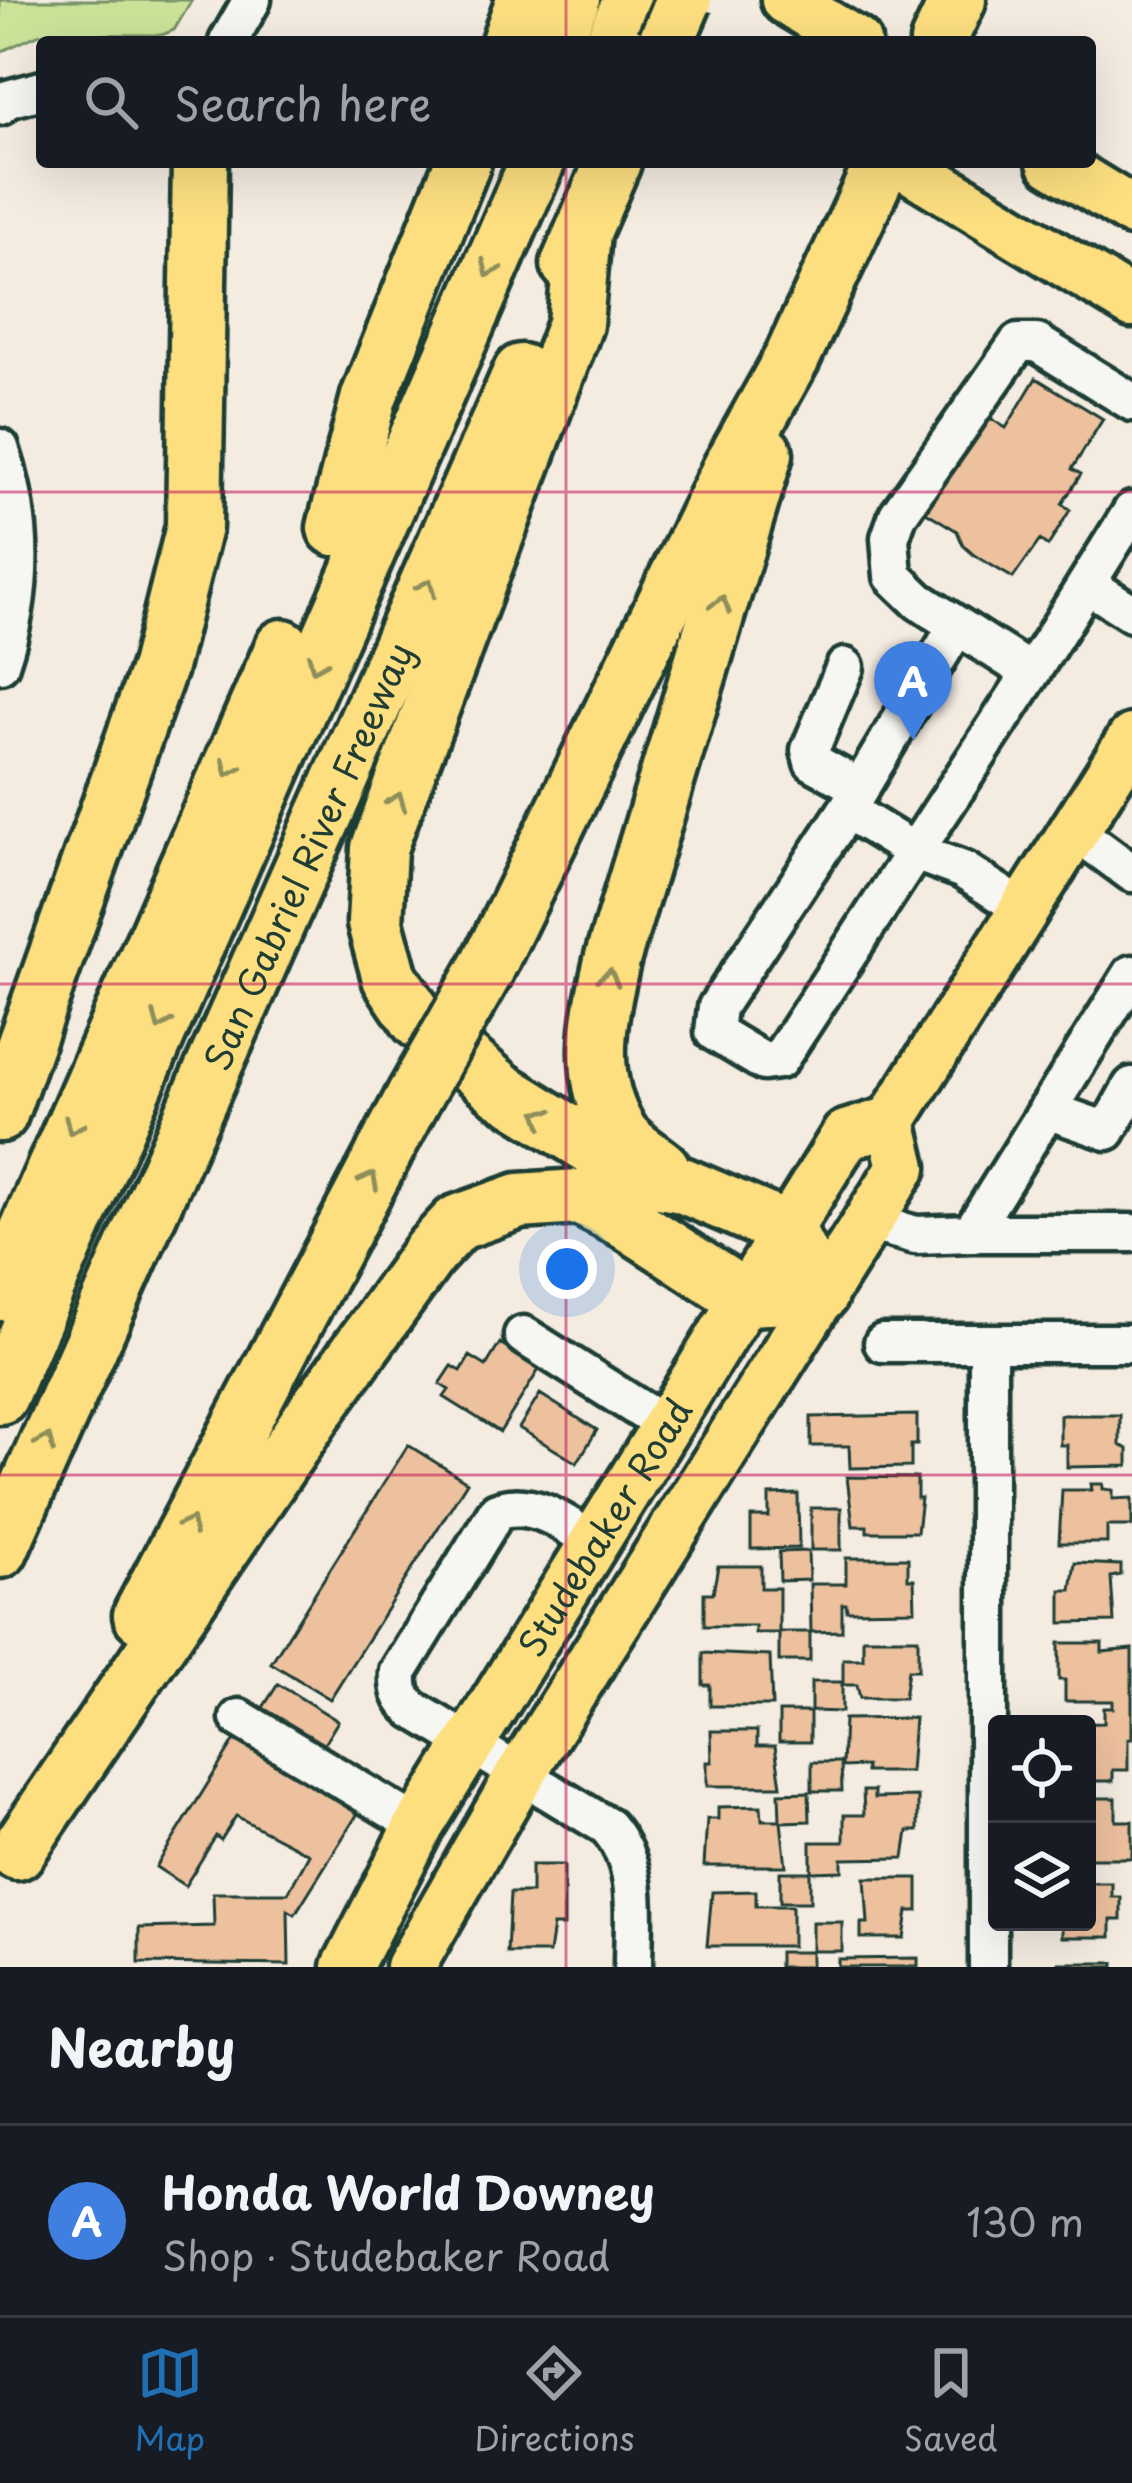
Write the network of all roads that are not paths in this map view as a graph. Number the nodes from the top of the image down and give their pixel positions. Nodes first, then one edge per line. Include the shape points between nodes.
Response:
1 (252, 0) edge
2 (524, 0) edge
3 (572, 0) edge
4 (607, 0) edge
5 (632, 0) edge
6 (684, 0) edge
7 (786, 0) edge
8 (231, 36) edge
9 (511, 36) edge
10 (557, 36) edge
11 (592, 36) edge
12 (616, 36) edge
13 (668, 36) edge
14 (692, 36) edge
15 (846, 36) edge
16 (36, 91) edge
17 (0, 106) edge
18 (200, 168) edge
19 (461, 168) edge
20 (495, 168) edge
21 (534, 168) edge
22 (880, 168) edge
23 (910, 168) edge
24 (1062, 168) edge
25 (595, 190) edge
26 (1132, 211) edge
27 (1132, 303) edge
28 (792, 358) junction
29 (1132, 402) edge
30 (0, 448) edge
31 (1132, 511) edge
32 (335, 528) junction
33 (1088, 585) junction
34 (1132, 613) edge
35 (957, 626) junction
36 (0, 664) edge
37 (845, 667) dead end
38 (1031, 673) junction
39 (1132, 740) edge
40 (854, 799) junction
41 (1075, 830) junction
42 (915, 852) junction
43 (1132, 873) edge
44 (1025, 910) junction
45 (1129, 987) edge
46 (1132, 1086) edge
47 (1047, 1110) junction
48 (0, 1114) edge
49 (891, 1121) junction
50 (682, 1185) junction
51 (867, 1222) junction
52 (787, 1230) junction
53 (971, 1233) junction
54 (1132, 1233) edge
55 (0, 1293) edge
56 (820, 1295) junction
57 (745, 1298) junction
58 (523, 1336) dead end
59 (883, 1343) dead end
60 (1132, 1343) edge
61 (988, 1344) junction
62 (0, 1396) edge
63 (664, 1425) junction
64 (592, 1541) junction
65 (0, 1550) edge
66 (239, 1718) dead end
67 (469, 1745) junction
68 (520, 1775) junction
69 (419, 1826) junction
70 (8, 1868) edge
71 (347, 1967) edge
72 (410, 1967) edge
73 (633, 1967) edge
74 (988, 1967) edge

1 - 8 street
2 - 9 highway
3 - 10 highway
4 - 11 highway
5 - 12 highway
5 - 14 main road
6 - 13 highway, bridge
7 - 15 main road
16 - 17 street
18 - 48 highway via 194,527 159,667
19 - 32 highway via 369,397
20 - 32 highway
21 -> 62 highway
22 - 28 highway
23 - 27 main road
24 - 26 main road
50 -> 25 highway via 643,1178 501,1090 434,1034 390,978 375,922 379,848 575,324
65 -> 25 highway, San Gabriel River Freeway
50 -> 28 highway via 620,1135 596,1075 600,1016
70 -> 28 highway, bridge via 486,970
29 - 35 street via 1037,343 1018,343 1004,358 890,538 893,576
30 - 36 street via 21,547 13,626
31 - 33 street
32 -> 55 highway
33 - 34 street
33 - 38 street
35 - 38 street
35 - 40 street
37 - 40 street via 810,750
38 - 42 street
39 - 41 main road
40 - 42 street
40 - 42 street via 718,1007 714,1032 764,1063 779,1060
41 - 43 street
41 - 44 main road
42 - 44 street via 963,869
44 - 49 main road
45 - 47 street
46 - 47 street via 1107,1131
47 - 53 street
49 - 51 main road, Studebaker Road via 902,1167
49 - 52 main road, Studebaker Road via 846,1135
50 - 52 highway
51 - 53 street via 916,1234
51 - 56 main road, Studebaker Road
52 - 56 highway
52 - 57 main road, Studebaker Road
53 - 54 street
56 - 57 highway
56 - 68 main road, Studebaker Road
57 - 63 main road, Studebaker Road
57 - 70 highway via 579,1197 519,1201 457,1222 317,1409
58 - 63 street
59 - 61 street
60 - 61 street
61 - 74 street
63 - 64 main road, Studebaker Road
64 - 67 main road, Studebaker Road
64 - 67 street via 529,1509 508,1507 489,1521 399,1671 402,1701
66 - 69 street
67 - 68 street
67 - 69 main road, Studebaker Road
68 - 72 main road, Studebaker Road
68 - 73 street via 608,1827 624,1847 632,1871
69 - 71 main road, Studebaker Road

